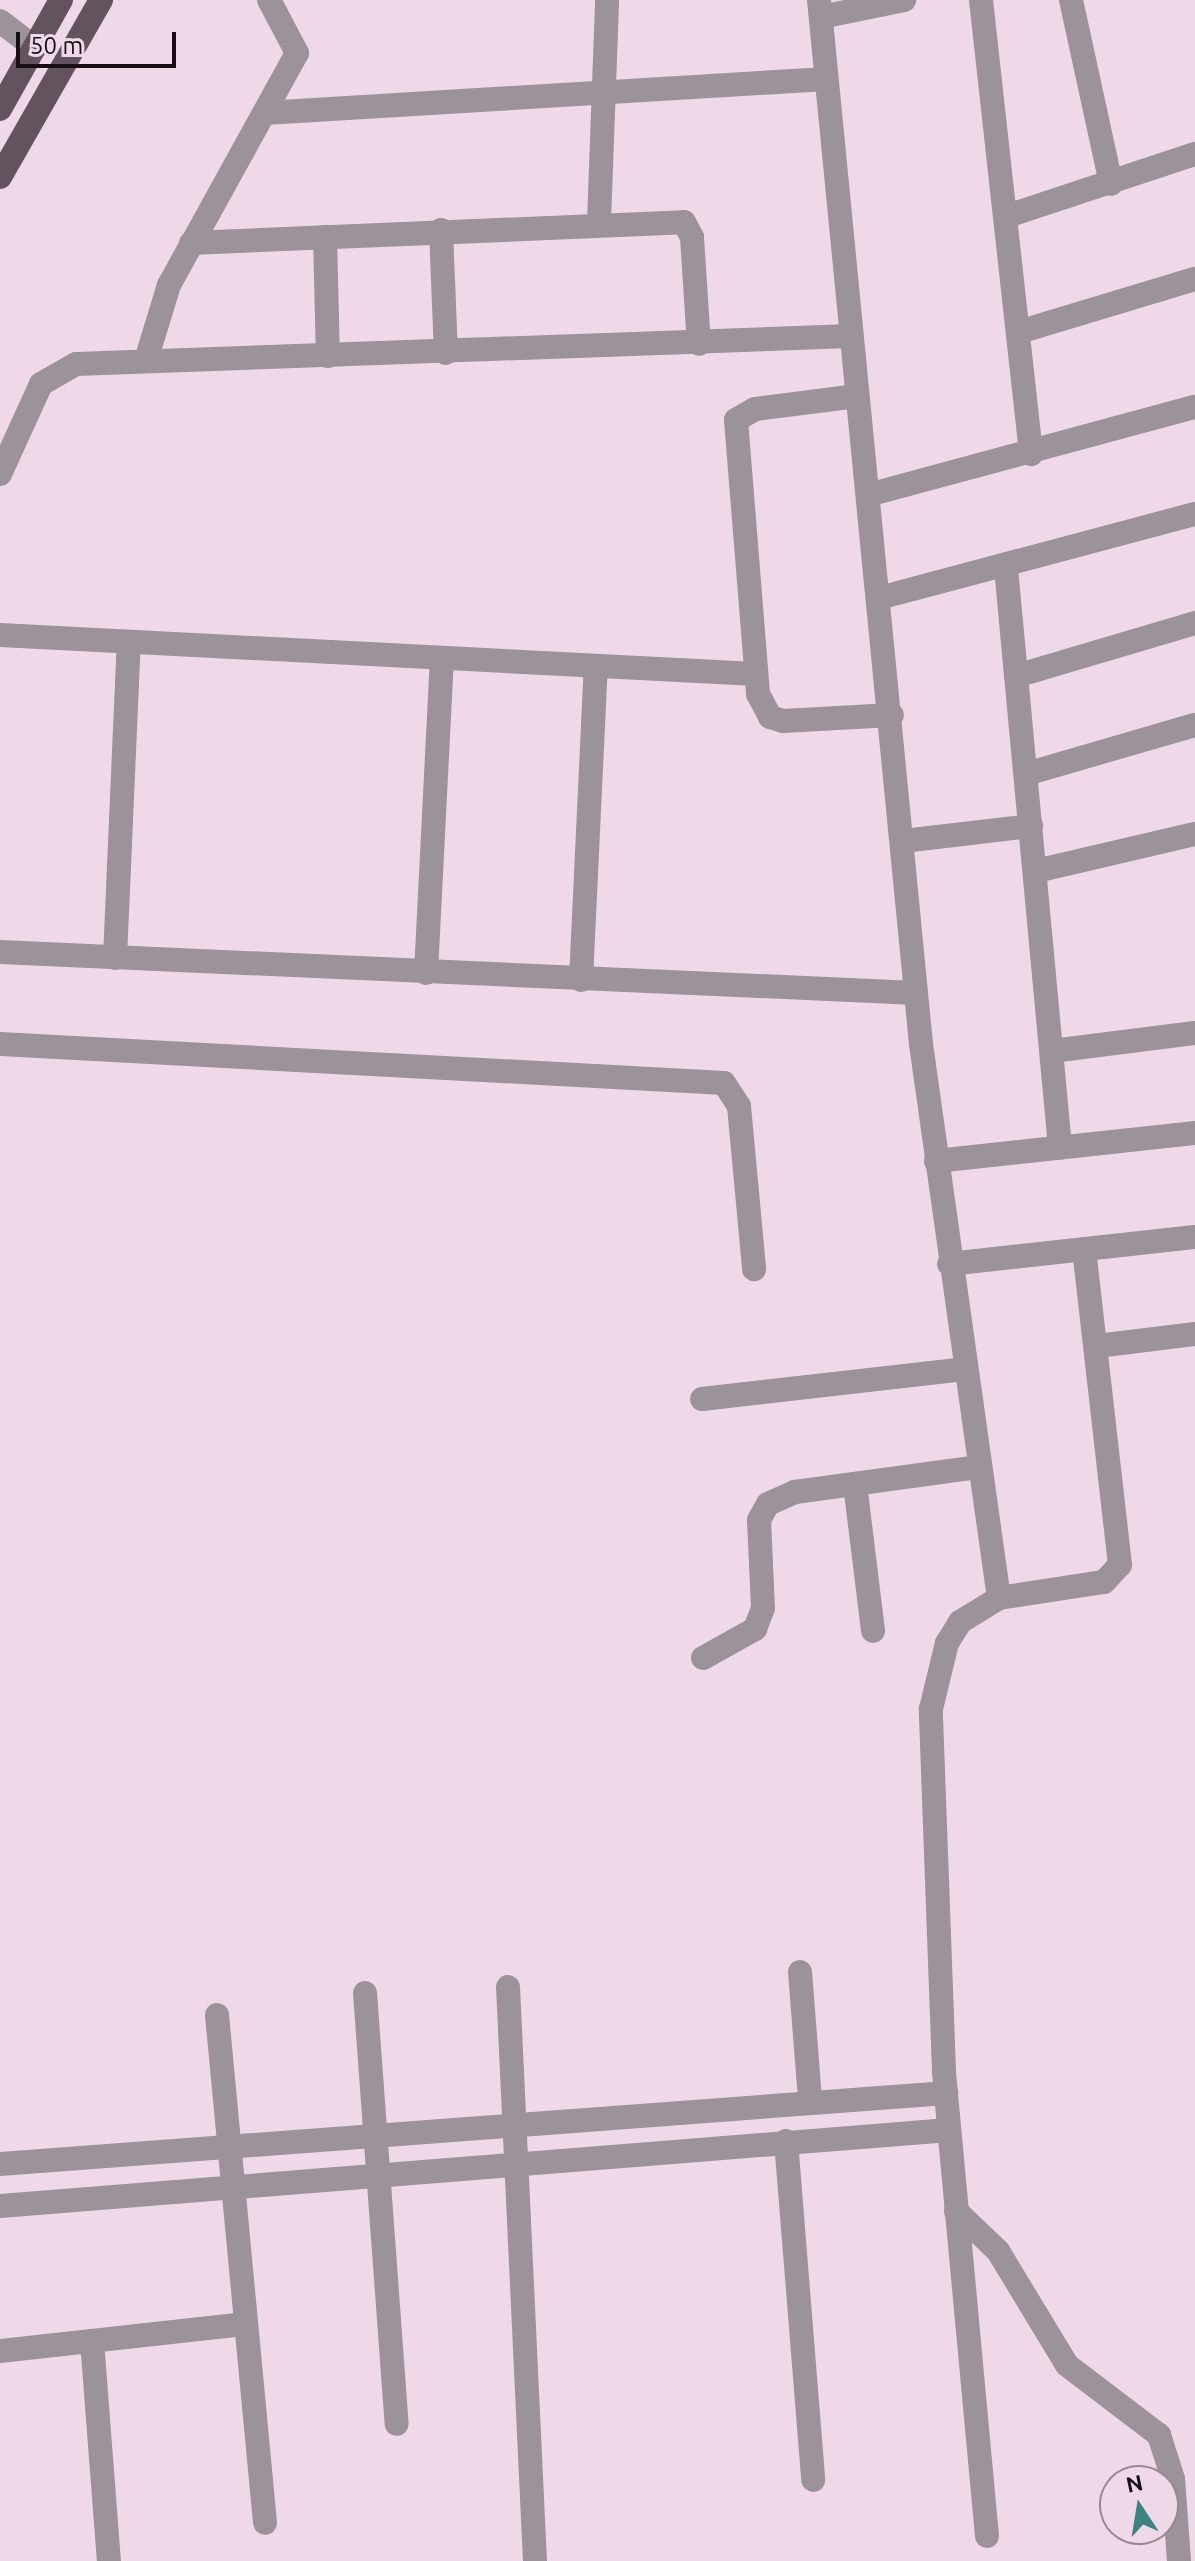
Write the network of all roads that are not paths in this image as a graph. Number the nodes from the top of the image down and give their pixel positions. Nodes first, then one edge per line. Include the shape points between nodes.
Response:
1 (61, 0) edge
2 (101, 0) edge
3 (269, 0) edge
4 (607, 0) edge
5 (904, 0) edge
6 (981, 0) edge
7 (1071, 0) edge
8 (820, 8) edge
9 (0, 21) edge
10 (35, 48) junction
11 (826, 79) junction
12 (599, 93) junction
13 (0, 109) edge
14 (265, 113) junction
15 (1195, 154) edge
16 (0, 177) edge
17 (1111, 184) junction
18 (1007, 216) junction
19 (599, 222) junction
20 (441, 230) junction
21 (325, 237) junction
22 (191, 243) junction
23 (1195, 279) edge
24 (1019, 332) junction
25 (850, 336) junction
26 (699, 344) junction
27 (446, 353) junction
28 (328, 356) junction
29 (147, 357) junction
30 (857, 396) junction
31 (1195, 407) edge
32 (1031, 454) junction
33 (0, 474) edge
34 (868, 495) junction
35 (1195, 514) edge
36 (1006, 568) junction
37 (879, 598) junction
38 (1195, 623) edge
39 (0, 635) edge
40 (129, 642) junction
41 (442, 658) junction
42 (596, 666) junction
43 (756, 674) junction
44 (1016, 676) junction
45 (892, 715) junction
46 (1195, 725) edge
47 (1026, 774) junction
48 (1031, 826) junction
49 (1195, 834) edge
50 (903, 841) junction
51 (1036, 871) junction
52 (0, 952) edge
53 (115, 958) junction
54 (426, 973) junction
55 (581, 980) junction
56 (916, 993) junction
57 (1195, 1033) edge
58 (0, 1044) edge
59 (1052, 1051) junction
60 (1195, 1133) edge
61 (1060, 1147) junction
62 (936, 1161) junction
63 (1195, 1237) edge
64 (1084, 1249) junction
65 (949, 1264) junction
66 (754, 1269) dead end
67 (1195, 1334) edge
68 (1097, 1346) junction
69 (964, 1369) junction
70 (702, 1399) dead end
71 (977, 1467) junction
72 (855, 1484) junction
73 (999, 1598) junction
74 (873, 1631) dead end
75 (703, 1658) dead end
76 (800, 1972) dead end
77 (508, 1987) dead end
78 (365, 1993) dead end
79 (217, 2015) dead end
80 (946, 2093) junction
81 (810, 2100) junction
82 (512, 2122) junction
83 (949, 2130) junction
84 (374, 2132) junction
85 (786, 2141) junction
86 (232, 2144) junction
87 (0, 2164) edge
88 (514, 2165) junction
89 (377, 2175) junction
90 (235, 2187) junction
91 (0, 2206) edge
92 (956, 2211) junction
93 (244, 2324) junction
94 (92, 2341) junction
95 (0, 2351) edge
96 (397, 2424) dead end
97 (813, 2480) dead end
98 (1186, 2506) edge
99 (265, 2523) dead end
100 (987, 2536) dead end
101 (535, 2558) edge
102 (109, 2561) edge
103 (1179, 2561) edge

1 - 10 main road
2 - 16 main road
3 - 14 street via 297,53
4 - 12 street
5 - 8 street
6 - 18 street
7 - 17 street
8 - 11 street
9 - 10 street
10 - 13 main road
11 - 12 street
11 - 25 street
12 - 14 street
12 - 19 street
14 - 22 street
15 - 17 street
17 - 18 street
18 - 24 street
19 - 20 street
19 - 26 street via 673,220 689,227
20 - 21 street
20 - 27 street
21 - 22 street
21 - 28 street
22 - 29 street
23 - 24 street
24 - 32 street
25 - 26 street
25 - 30 street
26 - 27 street
27 - 28 street
28 - 29 street
29 - 33 street via 49,374
30 - 34 street
30 - 43 street via 755,409 736,420
31 - 32 street
32 - 34 street
34 - 37 street
35 - 36 street
36 - 37 street
36 - 44 street
37 - 45 street
38 - 44 street
39 - 40 street
40 - 41 street
40 - 53 street
41 - 42 street
41 - 54 street
42 - 43 street
42 - 55 street
43 - 45 street via 770,717
44 - 47 street
45 - 50 street
46 - 47 street
47 - 48 street
48 - 50 street
48 - 51 street
49 - 51 street
50 - 56 street
51 - 59 street
52 - 53 street
53 - 54 street
54 - 55 street
55 - 56 street
56 - 62 street
57 - 59 street
58 - 66 street via 724,1083 739,1106
59 - 61 street
60 - 61 street
61 - 62 street
62 - 65 street
63 - 64 street
64 - 65 street
64 - 68 street
65 - 69 street
67 - 68 street
68 - 73 street via 1120,1565 1104,1582
69 - 70 street
69 - 71 street
71 - 72 street
71 - 73 street
72 - 74 street
72 - 75 street via 768,1504 759,1520 763,1608 755,1629
73 - 80 street via 960,1622 947,1643 931,1709
76 - 81 street
77 - 82 street
78 - 84 street
79 - 86 street
80 - 81 street
80 - 83 street
81 - 82 street
82 - 84 street
82 - 88 street
83 - 85 street
83 - 92 street
84 - 86 street
84 - 89 street
85 - 88 street
85 - 97 street
86 - 87 street
86 - 90 street
88 - 89 street
88 - 101 street
89 - 90 street
89 - 96 street
90 - 91 street
90 - 93 street
92 - 98 street via 998,2251 1067,2365 1153,2426
92 - 100 street
93 - 94 street
93 - 99 street
94 - 95 street
94 - 102 street
98 - 103 street

